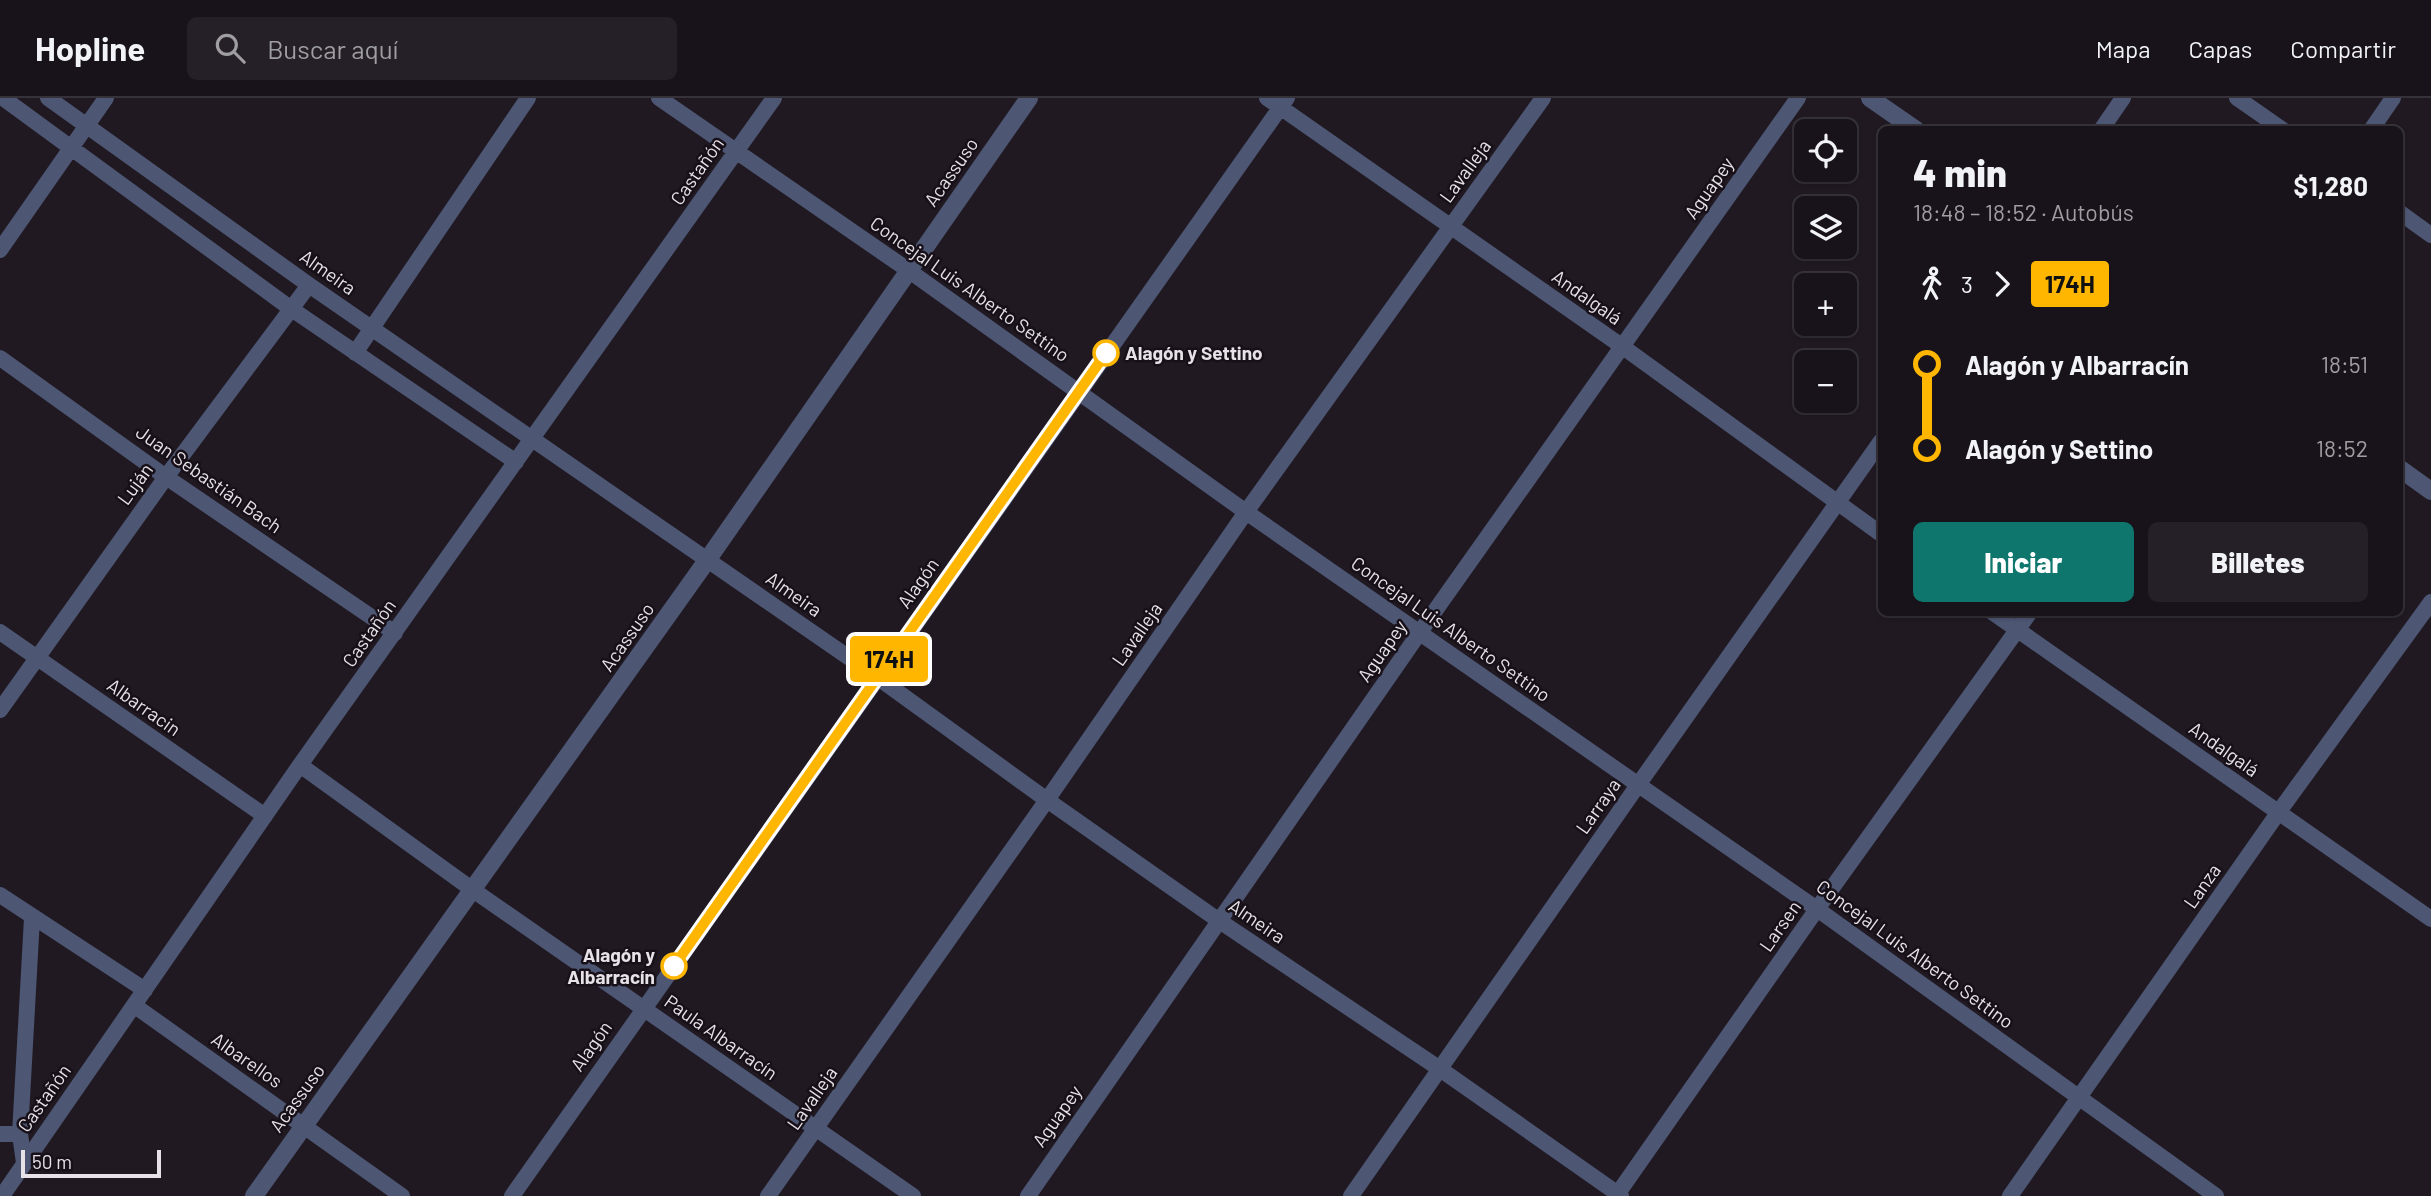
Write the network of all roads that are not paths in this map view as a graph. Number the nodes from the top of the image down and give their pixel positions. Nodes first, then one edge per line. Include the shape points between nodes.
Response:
1 (3, 98) edge
2 (48, 98) edge
3 (106, 98) edge
4 (528, 98) edge
5 (660, 98) edge
6 (774, 98) edge
7 (1029, 98) edge
8 (1267, 98) edge
9 (1543, 98) edge
10 (1798, 98) edge
11 (1870, 98) edge
12 (2123, 98) edge
13 (2237, 98) edge
14 (2393, 98) edge
15 (1284, 103) edge
16 (86, 126) junction
17 (1910, 126) edge
18 (2104, 126) edge
19 (2277, 126) edge
20 (2374, 126) edge
21 (72, 148) junction
22 (735, 152) junction
23 (2403, 215) edge
24 (1450, 227) junction
25 (2431, 235) edge
26 (0, 250) edge
27 (908, 270) junction
28 (309, 285) junction
29 (289, 308) junction
30 (371, 328) junction
31 (1623, 347) junction
32 (355, 353) junction
33 (0, 358) edge
34 (1079, 391) junction
35 (533, 438) junction
36 (1878, 445) edge
37 (516, 462) junction
38 (2403, 471) edge
39 (166, 477) junction
40 (2431, 491) edge
41 (1837, 504) junction
42 (1246, 512) junction
43 (1878, 532) edge
44 (708, 559) junction
45 (2431, 602) edge
46 (1998, 616) edge
47 (2026, 616) edge
48 (2017, 630) junction
49 (0, 632) edge
50 (1420, 632) junction
51 (395, 633) junction
52 (37, 658) junction
53 (877, 677) junction
54 (0, 710) edge
55 (300, 765) junction
56 (1638, 785) junction
57 (1047, 800) junction
58 (2278, 813) junction
59 (265, 816) junction
60 (473, 890) junction
61 (0, 895) edge
62 (1817, 909) junction
63 (32, 918) junction
64 (2431, 919) edge
65 (1218, 920) junction
66 (145, 990) junction
67 (135, 1006) junction
68 (644, 1008) junction
69 (1440, 1069) junction
70 (2080, 1100) junction
71 (303, 1126) junction
72 (816, 1129) junction
73 (0, 1134) edge
74 (20, 1134) junction
75 (24, 1163) junction
76 (1618, 1195) edge
77 (2, 1196) edge
78 (254, 1196) edge
79 (402, 1196) edge
80 (512, 1196) edge
81 (768, 1196) edge
82 (913, 1196) edge
83 (1028, 1196) edge
84 (1351, 1196) edge
85 (2010, 1196) edge
86 (2216, 1196) edge

1 - 21 street
2 - 16 street, Almeira
3 - 16 street
4 - 30 street
5 - 22 street, Concejal Luis Alberto Settino
6 - 22 street, Castañón
7 - 27 street, Acassuso
8 - 15 street, Andalgalá
9 - 24 street, Lavalleja
10 - 31 street, Aguapey
11 - 17 street
12 - 18 street
13 - 19 street
14 - 20 street
15 - 24 street, Andalgalá
15 - 34 street, Alagón
16 - 21 street
16 - 28 street, Almeira
21 - 26 street
21 - 29 street
22 - 27 street, Concejal Luis Alberto Settino
22 - 35 street, Castañón
23 - 25 street
24 - 31 street, Andalgalá
24 - 42 street, Lavalleja
27 - 34 street, Concejal Luis Alberto Settino
27 - 44 street, Acassuso
28 - 29 street, Luján
28 - 30 street, Almeira
29 - 32 street
29 - 39 street, Luján
30 - 32 street
30 - 35 street, Almeira
31 - 41 street, Andalgalá
31 - 50 street, Aguapey
32 - 37 street
33 - 39 street, Juan Sebastián Bach
34 - 42 street, Concejal Luis Alberto Settino
34 - 53 street, Alagón
35 - 37 street, Castañón
35 - 44 street, Almeira
36 - 41 street, Larraya
37 - 51 street, Castañón
38 - 40 street
39 - 51 street, Juan Sebastián Bach
39 - 52 street, Luján
41 - 43 street, Andalgalá
41 - 56 street, Larraya
42 - 50 street, Concejal Luis Alberto Settino
42 - 57 street, Lavalleja
44 - 53 street, Almeira
44 - 60 street, Acassuso
45 - 58 street, Lanza
46 - 48 street, Andalgalá
47 - 48 street, Larsen
48 - 58 street, Andalgalá
48 - 62 street, Larsen
49 - 52 street, Albarracin
50 - 56 street, Concejal Luis Alberto Settino
50 - 65 street, Aguapey
51 - 55 street, Castañón
52 - 54 street, Luján
52 - 59 street, Albarracin
53 - 57 street, Almeira
53 - 68 street, Alagón
55 - 59 street, Castañón
55 - 60 street, Paula Albarracín
56 - 62 street, Concejal Luis Alberto Settino
56 - 69 street, Larraya
57 - 65 street, Almeira
57 - 72 street, Lavalleja
58 - 64 street, Andalgalá
58 - 70 street, Lanza
59 - 66 street, Castañón
60 - 68 street, Paula Albarracín
60 - 71 street, Acassuso
61 - 63 street
62 - 70 street, Concejal Luis Alberto Settino
62 - 76 street, Larsen
63 - 66 street
63 - 74 street
65 - 69 street, Almeira
65 - 83 street, Aguapey
66 - 67 street, Castañón
67 - 71 street, Albarellos
67 - 75 street, Castañón
68 - 72 street, Paula Albarracín
68 - 80 street, Alagón
69 - 76 street, Almeira
69 - 84 street, Larraya
70 - 85 street, Lanza
70 - 86 street, Concejal Luis Alberto Settino
71 - 78 street, Acassuso
71 - 79 street, Albarellos
72 - 81 street, Lavalleja
72 - 82 street, Paula Albarracín
73 - 74 street
74 - 75 street
75 - 77 street, Castañón

